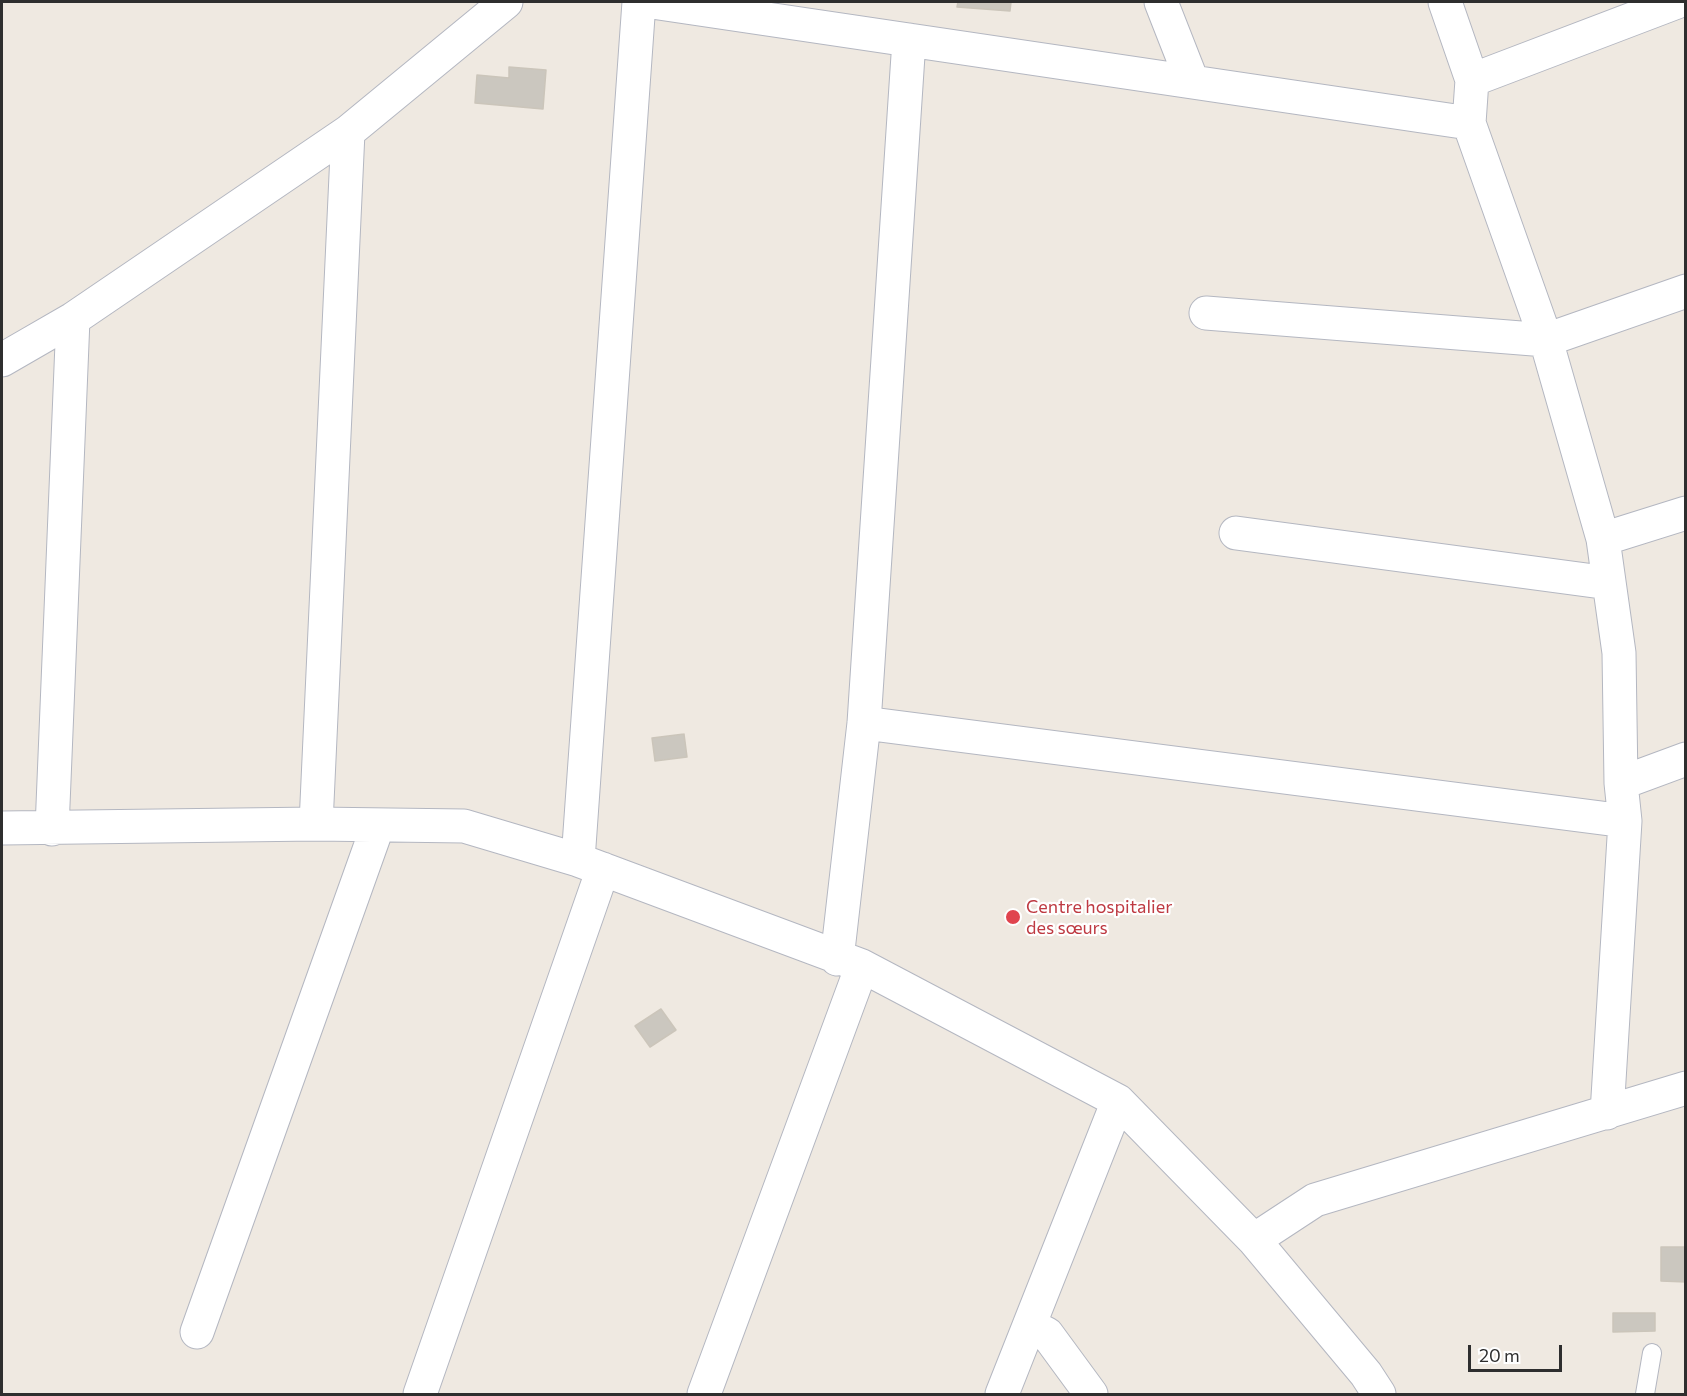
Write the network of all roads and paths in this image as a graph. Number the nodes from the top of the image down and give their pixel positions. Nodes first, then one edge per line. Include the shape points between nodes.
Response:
1 (506, 2) edge
2 (639, 2) edge
3 (652, 2) edge
4 (1161, 2) edge
5 (1445, 2) edge
6 (1677, 2) edge
7 (909, 40) junction
8 (1472, 80) junction
9 (1192, 81) junction
10 (1469, 123) junction
11 (348, 132) junction
12 (1686, 291) edge
13 (1206, 313) dead end
14 (74, 319) junction
15 (1546, 340) junction
16 (2, 360) edge
17 (1686, 513) edge
18 (1236, 533) dead end
19 (1603, 539) junction
20 (1609, 584) junction
21 (864, 723) junction
22 (1686, 759) edge
23 (1621, 783) junction
24 (1625, 821) junction
25 (316, 824) junction
26 (378, 825) junction
27 (2, 828) edge
28 (52, 829) junction
29 (591, 864) junction
30 (849, 963) junction
31 (1686, 1088) edge
32 (1118, 1101) junction
33 (1607, 1113) junction
34 (1254, 1240) junction
35 (1030, 1325) junction
36 (197, 1332) dead end
37 (1652, 1353) dead end
38 (420, 1395) edge
39 (704, 1395) edge
40 (1002, 1395) edge
41 (1091, 1395) edge
42 (1379, 1395) edge
43 (1645, 1395) edge

1 - 11 street
2 - 29 street
3 - 7 street
4 - 9 street
5 - 8 street
6 - 8 street
7 - 9 street
7 - 21 street
8 - 10 street
9 - 10 street
10 - 15 street
11 - 14 street
11 - 25 street
12 - 15 street
13 - 15 street
14 - 16 street
14 - 28 street
15 - 19 street
17 - 19 street
18 - 20 street
19 - 20 street
20 - 23 street via 1619,653
21 - 24 street
21 - 30 street
22 - 23 street
23 - 24 street
24 - 33 street
25 - 26 street
25 - 28 street
26 - 29 street via 464,826
26 - 36 street
27 - 28 street
29 - 30 street
29 - 38 street
30 - 32 street
30 - 39 street
31 - 33 street
32 - 34 street
32 - 35 street
33 - 34 street via 1315,1200
34 - 42 street via 1366,1374
35 - 40 street
35 - 41 street via 1047,1334
37 - 43 lane

